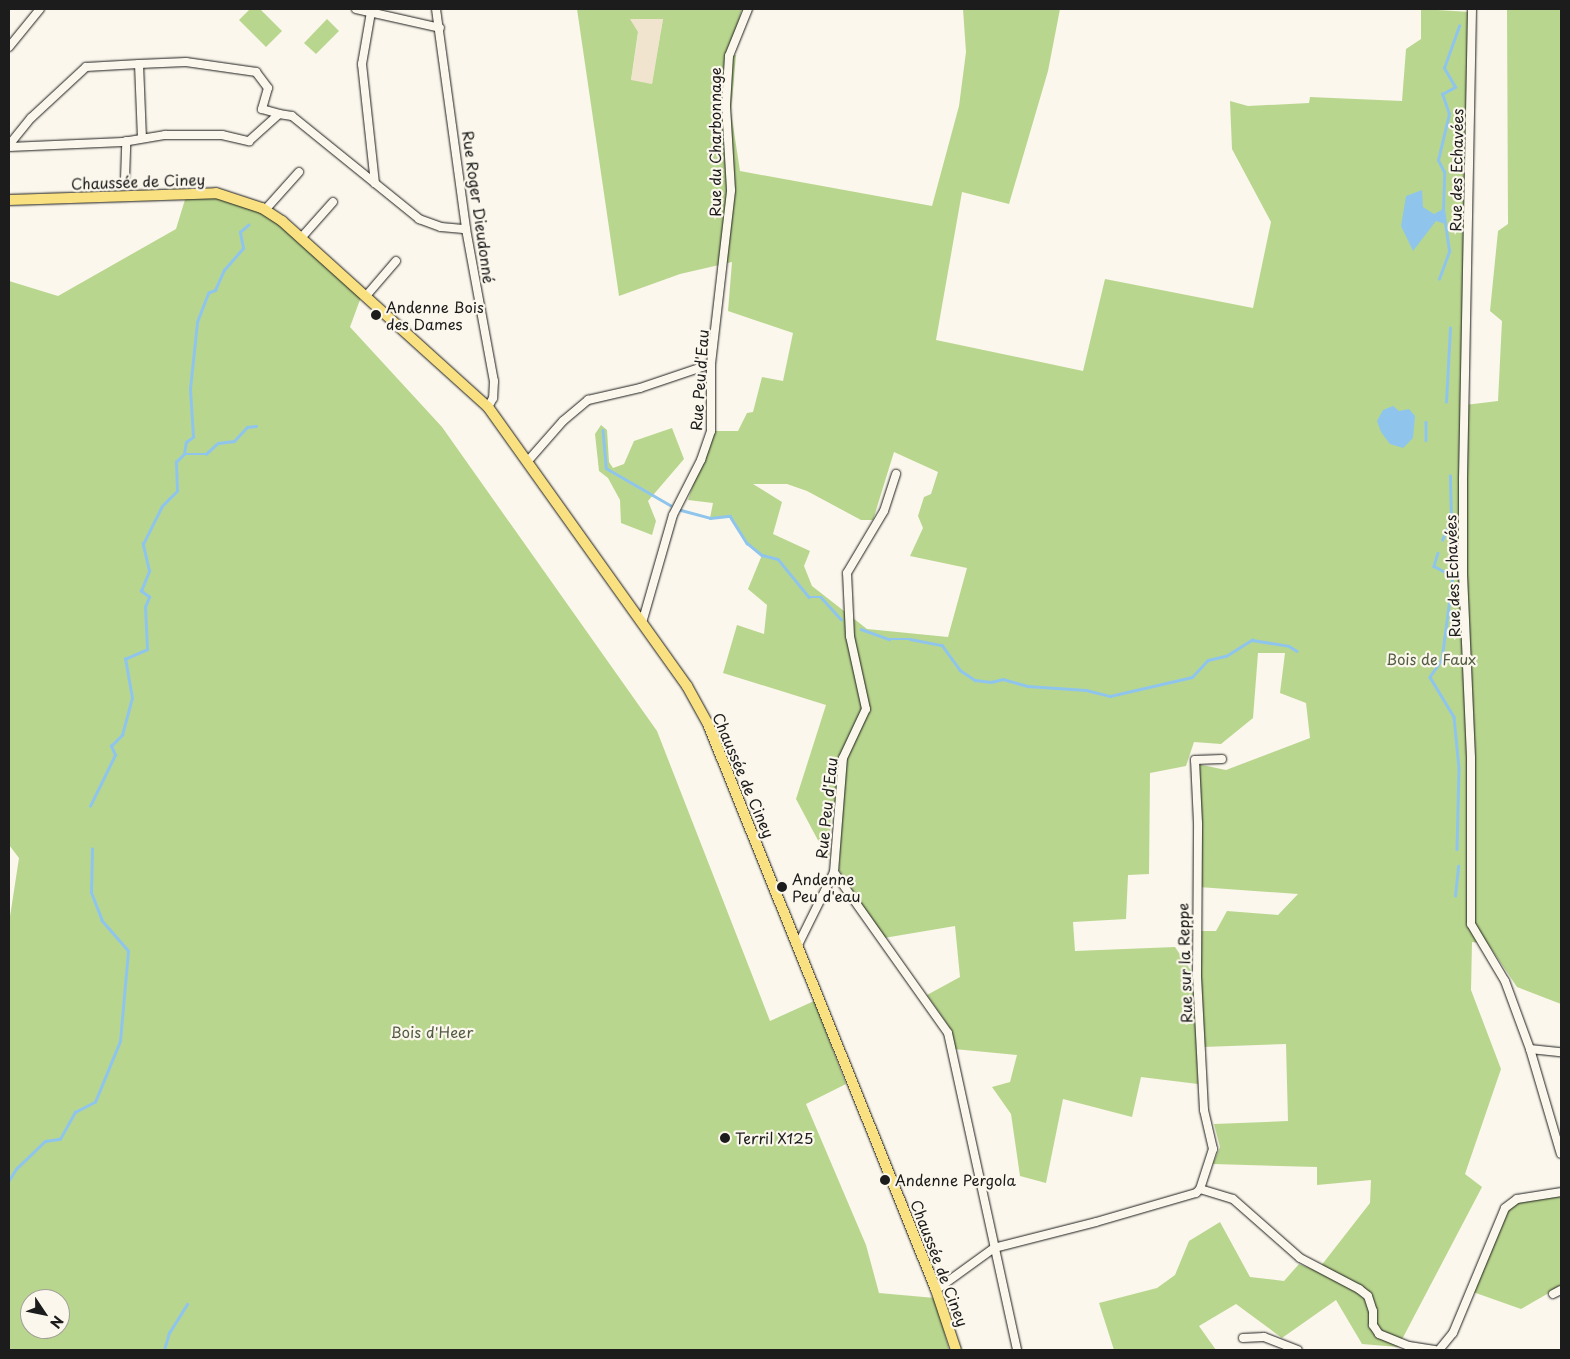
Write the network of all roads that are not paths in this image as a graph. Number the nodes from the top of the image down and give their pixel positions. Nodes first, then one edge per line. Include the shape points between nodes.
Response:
1 (40, 9) edge
2 (356, 9) edge
3 (436, 9) edge
4 (748, 9) edge
5 (1472, 9) edge
6 (371, 12) junction
7 (440, 28) junction
8 (9, 48) edge
9 (139, 64) junction
10 (279, 114) junction
11 (142, 138) junction
12 (126, 141) junction
13 (9, 146) edge
14 (299, 172) dead end
15 (125, 179) dead end
16 (375, 183) junction
17 (9, 200) edge
18 (333, 202) dead end
19 (265, 210) junction
20 (466, 229) junction
21 (301, 238) junction
22 (396, 261) dead end
23 (724, 278) joint
24 (366, 296) junction
25 (711, 364) junction
26 (488, 407) junction
27 (527, 462) junction
28 (896, 474) dead end
29 (642, 622) junction
30 (1222, 759) dead end
31 (834, 872) junction
32 (798, 944) junction
33 (1530, 1049) junction
34 (1561, 1052) edge
35 (1561, 1154) edge
36 (1200, 1188) junction
37 (1561, 1192) edge
38 (994, 1248) junction
39 (936, 1290) junction
40 (1561, 1290) edge
41 (1553, 1294) dead end
42 (1243, 1338) dead end
43 (956, 1350) edge
44 (1017, 1350) edge
45 (1298, 1350) edge
46 (1435, 1350) edge
47 (1439, 1350) edge

1 - 8 street
2 - 6 street
3 - 7 street, Rue Roger Dieudonné
4 - 23 street, Rue du Charbonnage via 729,56 726,105 731,190
5 - 33 street, Rue des Echavées via 1463,500 1471,924 1505,981
6 - 7 street
6 - 16 street via 362,64
7 - 20 street, Rue Roger Dieudonné
9 - 10 street via 186,62 256,72 268,88 262,109
9 - 11 street
9 - 13 street via 86,67 38,111
10 - 11 street via 249,141 222,135
10 - 16 street via 292,116
11 - 12 street
12 - 13 street
12 - 15 street
14 - 19 street
16 - 20 street via 419,219 441,227
17 - 19 main road, Chaussée de Ciney via 216,194 238,198
18 - 21 street
19 - 21 main road, Chaussée de Ciney
20 - 26 street, Rue Roger Dieudonné via 494,381 493,398
21 - 24 main road, Chaussée de Ciney
22 - 24 street
23 - 25 street, Rue Peu d'Eau
24 - 26 main road, Chaussée de Ciney
25 - 27 street via 640,388 588,400 563,421
25 - 29 street, Rue Peu d'Eau via 711,431 701,460 673,515
26 - 27 main road, Chaussée de Ciney
27 - 29 main road, Chaussée de Ciney
28 - 31 street, Rue Peu d'Eau via 884,511 848,573 850,636 866,709 843,758
29 - 32 main road, Chaussée de Ciney via 687,686 708,724
30 - 36 street, Rue sur la Reppe via 1195,760 1197,976 1204,1110 1213,1149
31 - 32 street, Rue Peu d'Eau
31 - 38 street via 948,1033
32 - 39 main road, Chaussée de Ciney
33 - 34 street
33 - 35 street, Rue des Echavées
36 - 38 street via 1196,1193
36 - 46 street via 1233,1199 1300,1258 1368,1296 1373,1325 1379,1334 1388,1340
37 - 47 street via 1517,1198 1505,1208 1453,1333
38 - 39 street
38 - 44 street
39 - 43 main road, Chaussée de Ciney
40 - 41 street
42 - 45 street via 1264,1337

